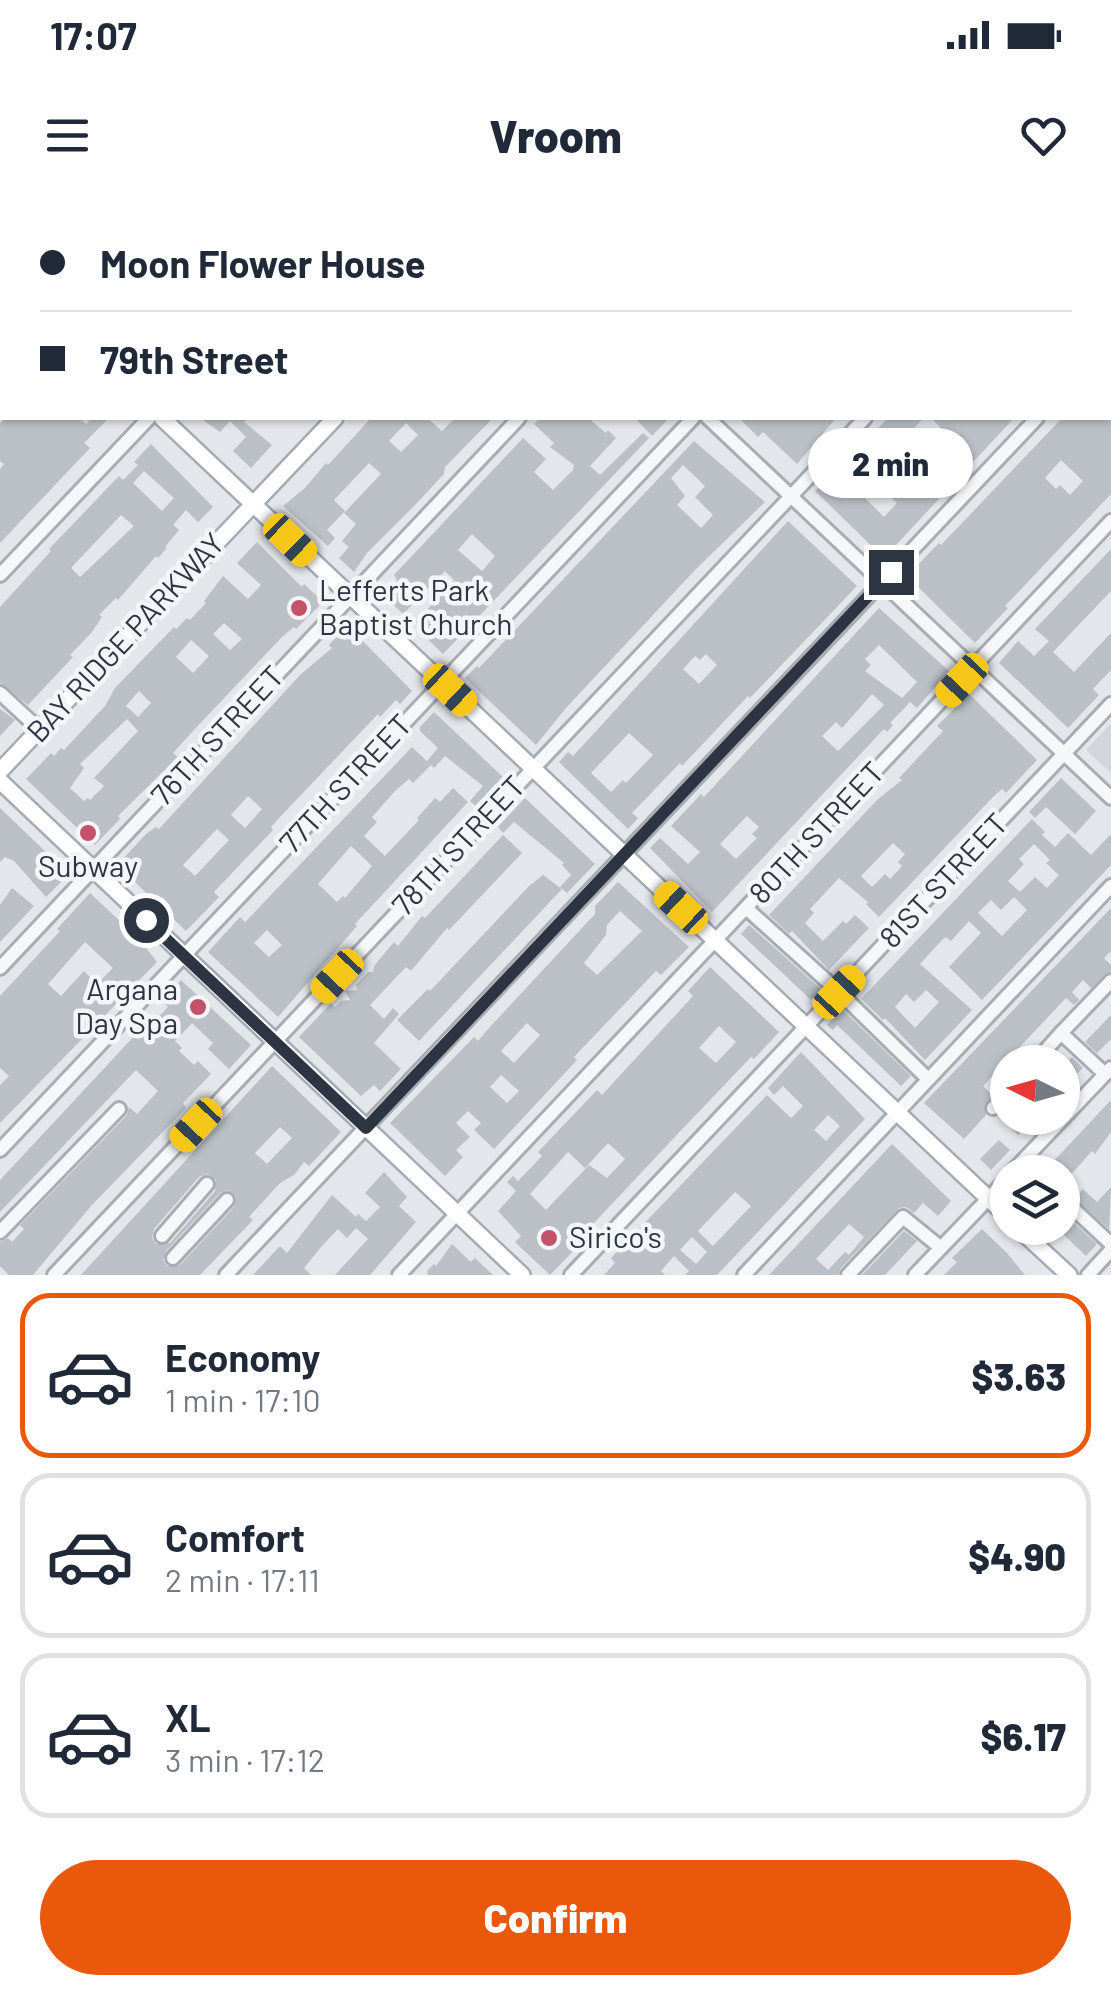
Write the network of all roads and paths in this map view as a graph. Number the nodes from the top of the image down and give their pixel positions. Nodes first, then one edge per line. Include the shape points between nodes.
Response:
1 (147, 420) edge
2 (164, 420) edge
3 (333, 420) edge
4 (517, 420) edge
5 (691, 420) edge
6 (710, 420) edge
7 (863, 420) edge
8 (1035, 420) edge
9 (791, 496) junction
10 (253, 504) junction
11 (1111, 521) edge
12 (0, 575) edge
13 (882, 582) junction
14 (349, 597) junction
15 (973, 668) junction
16 (442, 682) junction
17 (0, 692) edge
18 (1111, 704) edge
19 (40, 730) junction
20 (1064, 754) junction
21 (533, 768) junction
22 (0, 772) edge
23 (0, 781) edge
24 (1111, 798) edge
25 (624, 855) junction
26 (93, 870) junction
27 (1111, 886) edge
28 (746, 908) junction
29 (715, 940) junction
30 (184, 956) junction
31 (0, 968) edge
32 (1111, 981) edge
33 (839, 992) junction
34 (806, 1027) junction
35 (1061, 1033) junction
36 (275, 1042) junction
37 (1050, 1045) edge
38 (1108, 1071) edge
39 (928, 1079) junction
40 (119, 1108) dead end
41 (897, 1112) junction
42 (366, 1128) junction
43 (0, 1150) edge
44 (1029, 1155) edge
45 (207, 1184) dead end
46 (988, 1198) joint
47 (227, 1200) dead end
48 (457, 1214) junction
49 (1080, 1216) edge
50 (0, 1232) edge
51 (162, 1236) dead end
52 (1036, 1245) edge
53 (1111, 1247) edge
54 (941, 1248) junction
55 (173, 1258) dead end
56 (54, 1275) edge
57 (226, 1275) edge
58 (399, 1275) edge
59 (522, 1275) edge
60 (570, 1275) edge
61 (744, 1275) edge
62 (848, 1275) edge
63 (915, 1275) edge
64 (1069, 1275) edge
65 (1088, 1275) edge

1 - 12 street
2 - 10 main road
3 - 10 main road, BAY RIDGE PARKWAY
4 - 14 street, 76TH STREET
5 - 16 street, 77TH STREET
6 - 9 street
7 - 9 street, 78TH STREET
8 - 13 street
9 - 13 street
9 - 21 street, 78TH STREET
10 - 14 main road
10 - 19 main road, BAY RIDGE PARKWAY
11 - 15 street, 80TH STREET
13 - 15 street
13 - 25 street
14 - 16 main road
14 - 26 street, 76TH STREET
15 - 20 street
15 - 28 street, 80TH STREET
16 - 21 main road
16 - 30 street, 77TH STREET
17 - 19 street
18 - 20 street, 81ST STREET
19 - 22 main road, BAY RIDGE PARKWAY
20 - 24 street
20 - 33 street, 81ST STREET
21 - 25 main road
21 - 36 street, 78TH STREET
23 - 26 main road
25 - 29 main road
25 - 42 street
26 - 30 main road
26 - 31 street, 76TH STREET
27 - 39 street
28 - 29 street, 80TH STREET
28 - 33 street
29 - 34 main road
29 - 48 street, 80TH STREET
30 - 36 main road
30 - 43 street, 77TH STREET
32 - 35 street
33 - 34 street, 81ST STREET
33 - 39 street
34 - 41 main road
34 - 60 street, 81ST STREET
35 - 37 street
35 - 38 street
36 - 42 main road
36 - 56 street, 78TH STREET
38 - 44 street
39 - 41 street
40 - 50 street
41 - 46 main road
41 - 61 street
42 - 48 main road
42 - 57 street
45 - 51 street
46 - 54 street
47 - 55 street
48 - 58 street, 80TH STREET
48 - 59 main road
49 - 53 street
52 - 64 main road
53 - 65 street
54 - 62 street via 903,1216
54 - 63 street

